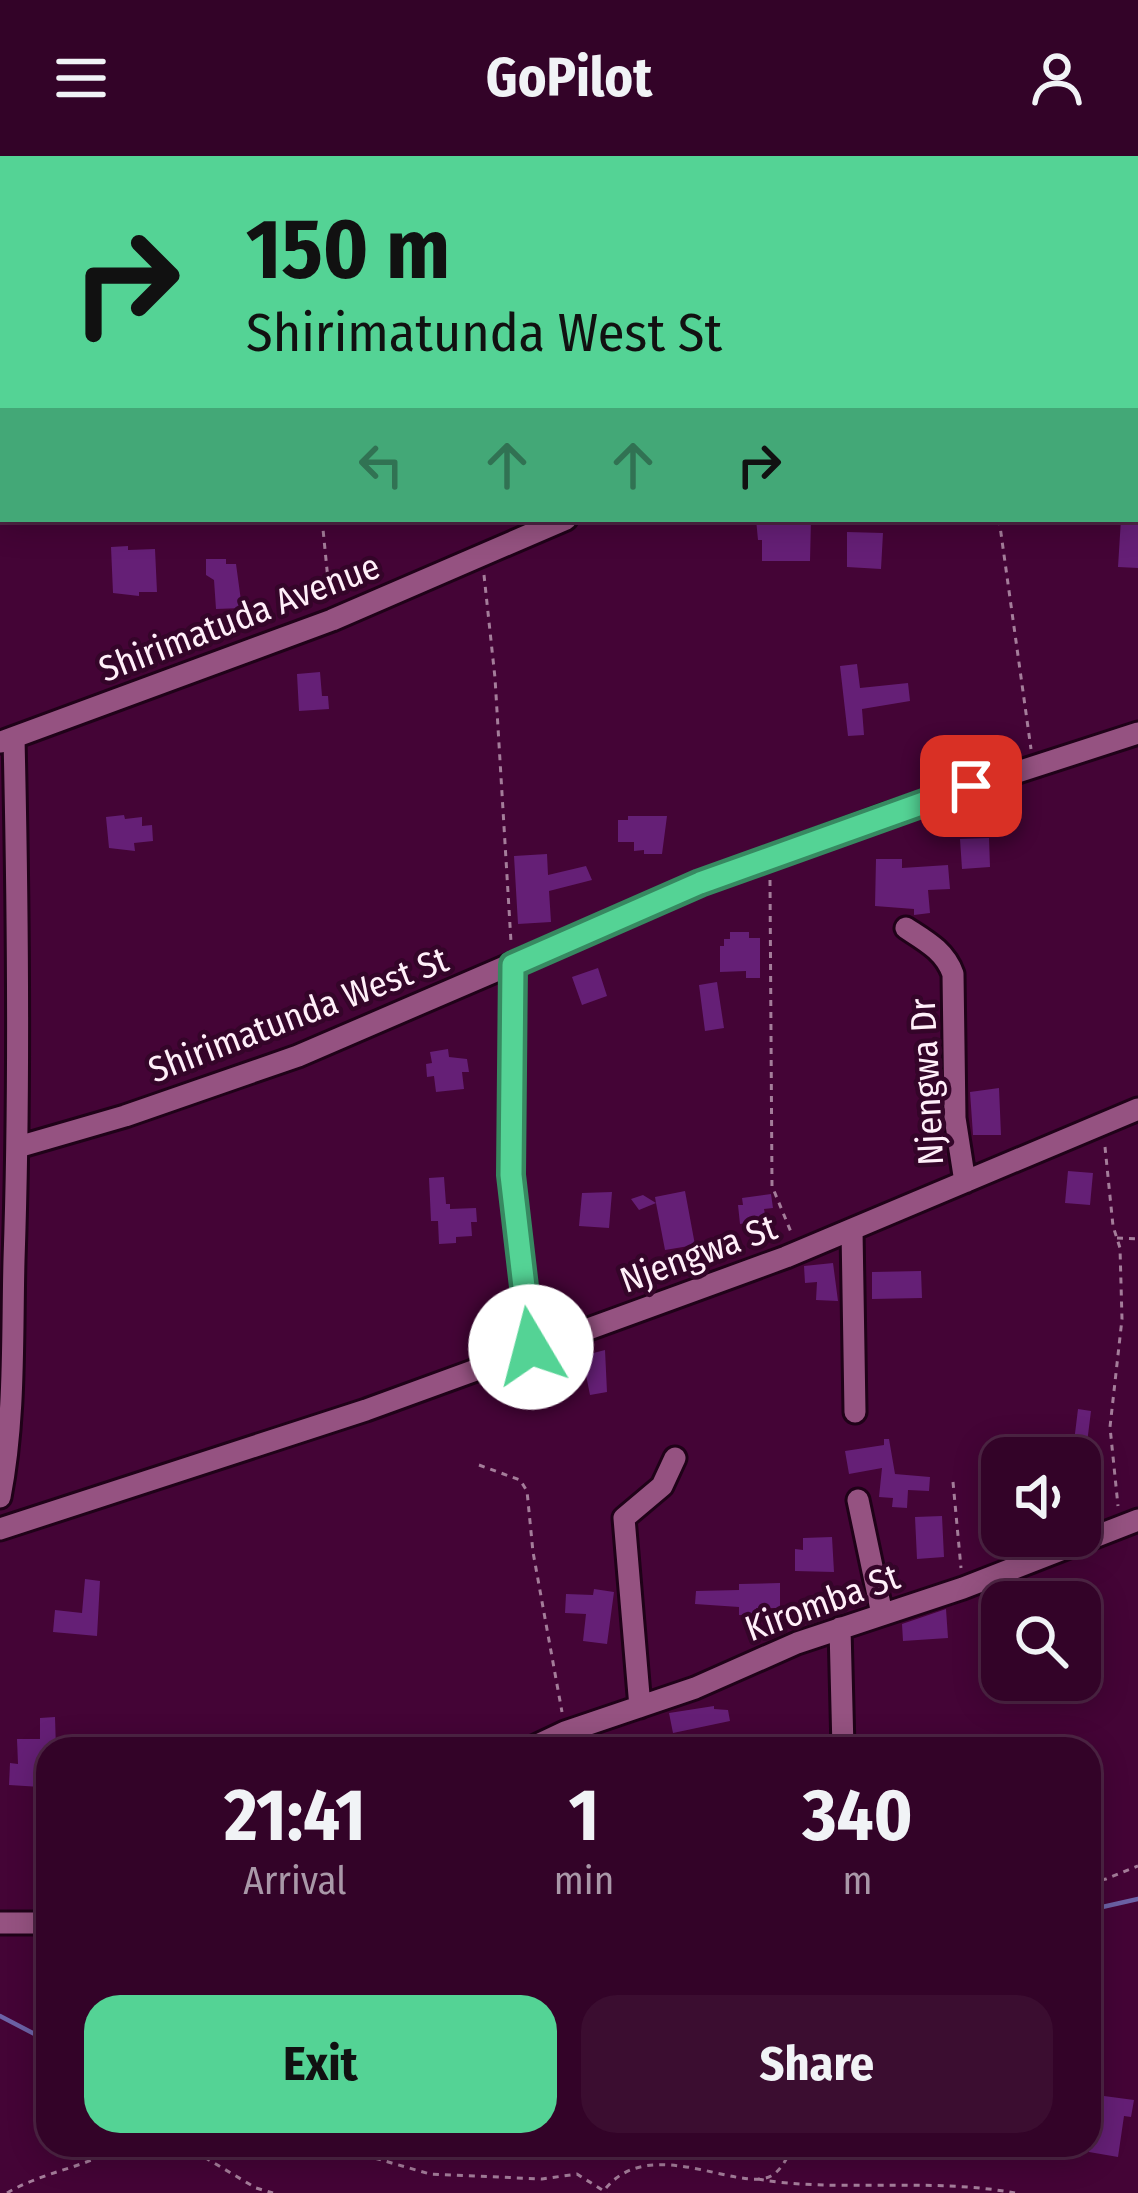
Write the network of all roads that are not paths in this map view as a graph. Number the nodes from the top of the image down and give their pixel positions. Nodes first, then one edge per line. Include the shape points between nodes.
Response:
1 (559, 522) edge
2 (1138, 733) edge
3 (7, 741) edge
4 (906, 928) dead end
5 (513, 965) junction
6 (1138, 1108) edge
7 (12, 1146) edge
8 (965, 1182) junction
9 (852, 1230) junction
10 (531, 1347) junction
11 (855, 1412) dead end
12 (675, 1458) dead end
13 (0, 1497) edge
14 (859, 1500) dead end
15 (1130, 1524) edge
16 (0, 1529) edge
17 (882, 1614) junction
18 (840, 1628) junction
19 (640, 1707) junction
20 (554, 1737) edge
21 (844, 1737) edge
22 (0, 1923) edge
23 (36, 1923) edge

1 - 3 street, Shirimatuda Avenue via 332,620
2 - 5 street, Shirimatunda West St via 643,906
3 - 7 street via 20,967
4 - 8 street, Njengwa Dr via 938,949 953,974 955,1118
5 - 7 street, Shirimatunda West St via 298,1057
5 - 10 street via 511,1175
6 - 8 street, Njengwa St
7 - 13 street via 9,1413
8 - 9 street, Njengwa St
9 - 10 street, Njengwa St
9 - 11 street
10 - 16 street, Njengwa St via 366,1410
12 - 19 street via 662,1486 624,1518
14 - 17 street
15 - 17 street, Kiromba St
17 - 18 street, Kiromba St
18 - 19 street, Kiromba St
18 - 21 street
19 - 20 street, Kiromba St
22 - 23 street

